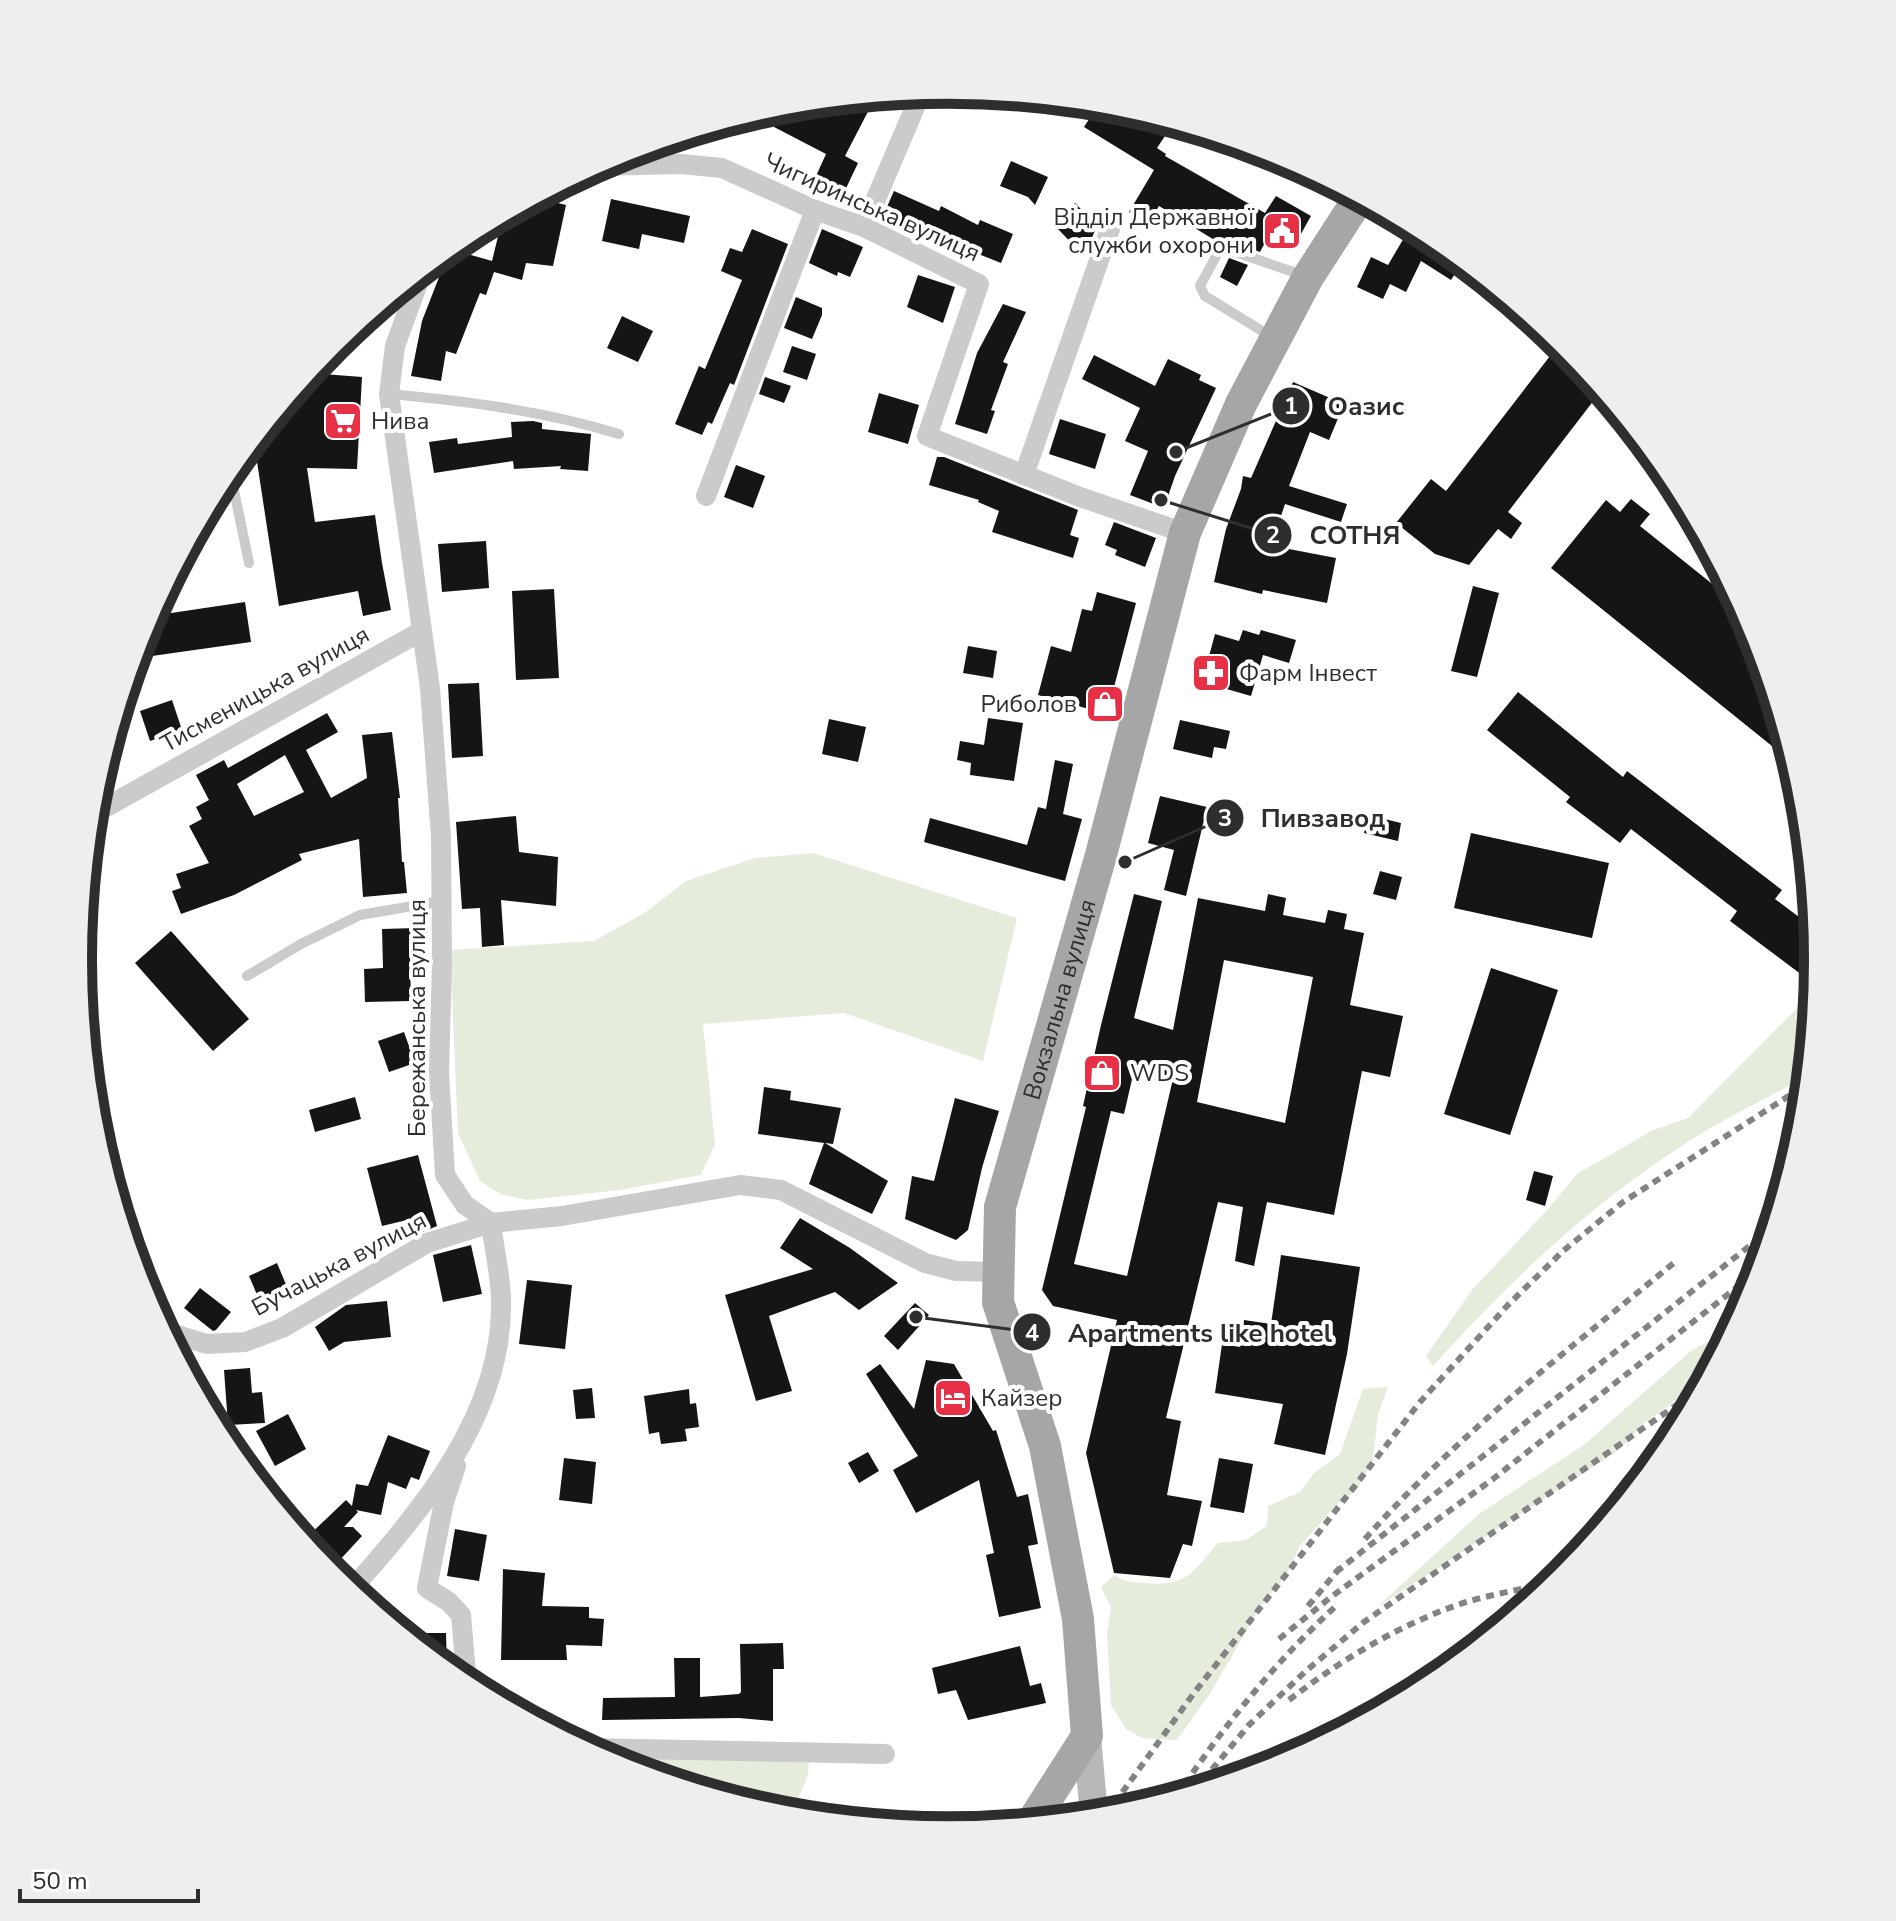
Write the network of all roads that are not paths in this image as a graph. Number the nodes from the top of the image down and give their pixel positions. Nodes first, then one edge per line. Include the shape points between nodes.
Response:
1 (916, 105) edge
2 (633, 165) edge
3 (1353, 207) edge
4 (815, 210) junction
5 (864, 227) junction
6 (1110, 229) dead end
7 (1308, 277) junction
8 (415, 291) edge
9 (1275, 339) junction
10 (389, 394) junction
11 (619, 434) dead end
12 (1024, 475) junction
13 (234, 489) edge
14 (706, 496) dead end
15 (1185, 533) junction
16 (249, 563) dead end
17 (420, 632) junction
18 (106, 807) edge
19 (442, 901) junction
20 (247, 976) dead end
21 (491, 1223) junction
22 (998, 1272) junction
23 (178, 1335) edge
24 (465, 1436) junction
25 (359, 1581) edge
26 (465, 1667) edge
27 (1087, 1736) junction
28 (615, 1749) edge
29 (885, 1754) dead end
30 (1093, 1804) edge
31 (1039, 1811) edge

1 - 5 street
2 - 4 street, Чигиринська вулиця via 722,168
3 - 7 main road, Вокзальна вулиця
4 - 5 street, Чигиринська вулиця
4 - 14 street
5 - 12 street, Чигиринська вулиця via 979,284 927,436
6 - 12 street
7 - 9 main road, Вокзальна вулиця
7 - 9 lane via 1221,247 1213,258 1200,286 1205,296
8 - 10 street, Бережанська вулиця via 395,346
9 - 15 main road, Вокзальна вулиця
10 - 11 lane via 469,401
10 - 17 street, Бережанська вулиця
12 - 15 street, Чигиринська вулиця
13 - 16 lane
15 - 22 main road, Вокзальна вулиця via 1101,855 1000,1207
17 - 18 street, Тисменицька вулиця
17 - 19 street, Бережанська вулиця via 430,688
19 - 20 lane via 360,915
19 - 21 street, Бережанська вулиця via 439,1072 445,1175 465,1205
21 - 22 street via 740,1185 781,1190 925,1263 956,1271
21 - 23 street, Бучацька вулиця via 427,1243 282,1328 245,1342 207,1344
21 - 24 street via 501,1302 497,1355
22 - 27 main road, Вокзальна вулиця via 998,1302 1045,1446 1073,1591
24 - 25 street via 402,1532
24 - 26 street via 444,1502 427,1588 461,1615
27 - 30 street
27 - 31 main road
28 - 29 street

